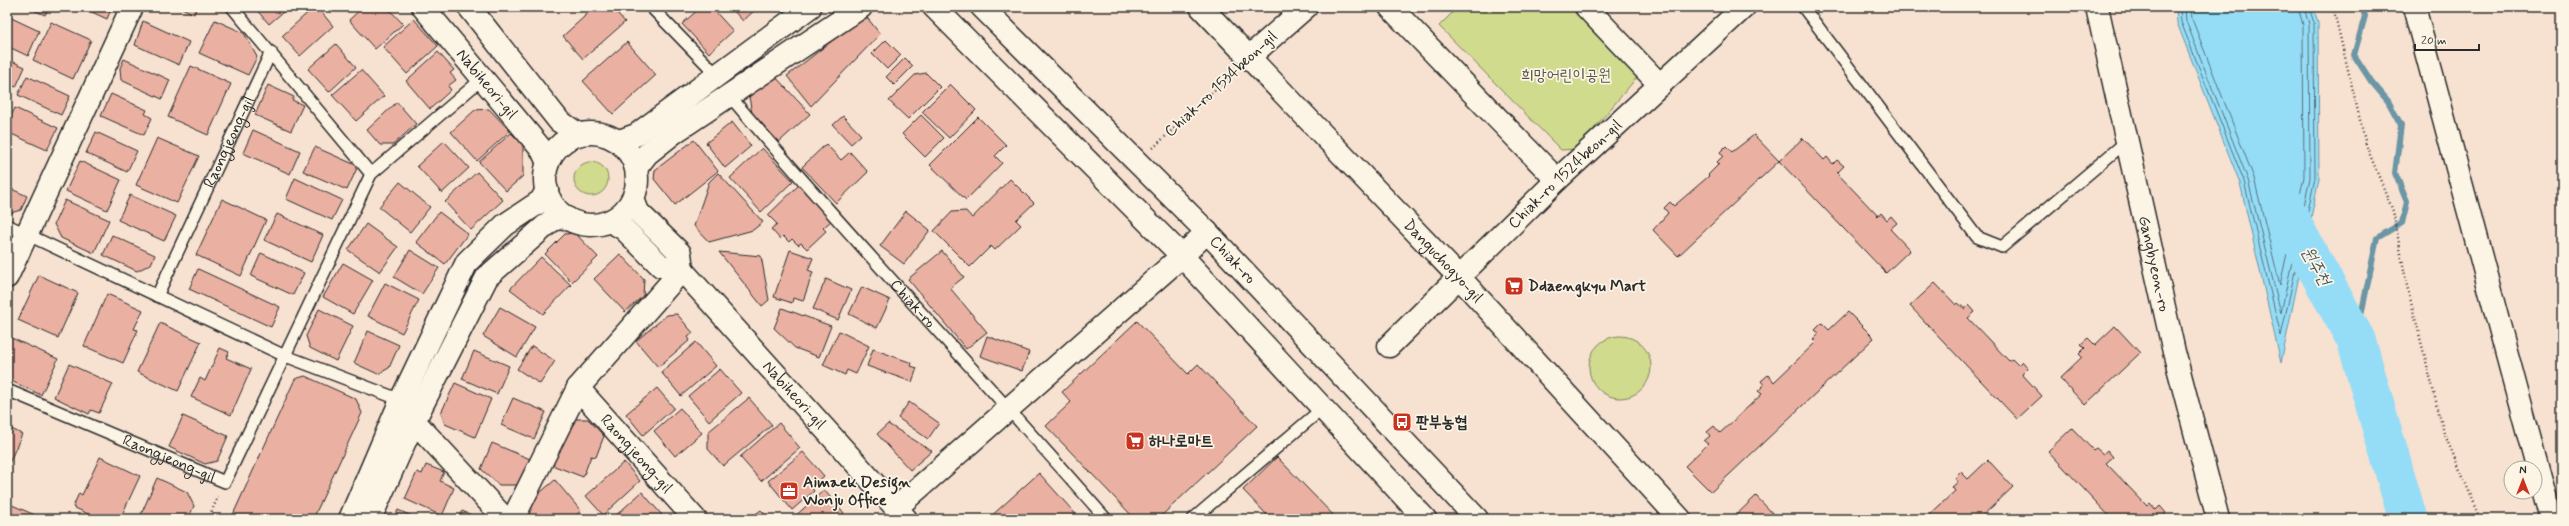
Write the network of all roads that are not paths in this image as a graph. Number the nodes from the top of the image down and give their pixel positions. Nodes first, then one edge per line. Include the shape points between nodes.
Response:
1 (132, 7) edge
2 (232, 7) edge
3 (423, 7) edge
4 (469, 7) edge
5 (651, 7) edge
6 (810, 7) edge
7 (861, 7) edge
8 (934, 7) edge
9 (982, 7) edge
10 (1201, 7) edge
11 (1306, 7) edge
12 (1390, 7) edge
13 (1586, 7) edge
14 (1744, 7) edge
15 (1803, 7) edge
16 (2097, 7) edge
17 (2414, 7) edge
18 (270, 52) junction
19 (1249, 58) junction
20 (717, 75) junction
21 (483, 78) junction
22 (1660, 85) junction
23 (730, 95) junction
24 (578, 134) junction
25 (619, 141) junction
26 (2127, 141) junction
27 (548, 162) junction
28 (636, 168) junction
29 (371, 174) junction
30 (1557, 180) junction
31 (546, 190) junction
32 (633, 199) junction
33 (564, 216) junction
34 (610, 221) junction
35 (7, 225) edge
36 (1207, 232) junction
37 (27, 235) junction
38 (1182, 256) junction
39 (682, 270) junction
40 (7, 277) edge
41 (1459, 277) junction
42 (157, 296) junction
43 (1389, 346) dead end
44 (283, 355) junction
45 (578, 388) junction
46 (7, 390) edge
47 (401, 400) junction
48 (1323, 408) junction
49 (1010, 409) junction
50 (414, 421) junction
51 (901, 514) edge
52 (350, 519) edge
53 (370, 519) edge
54 (505, 519) edge
55 (513, 519) edge
56 (695, 519) edge
57 (1106, 519) edge
58 (1193, 519) edge
59 (1425, 519) edge
60 (1477, 519) edge
61 (1680, 519) edge
62 (2218, 519) edge
63 (2551, 519) edge

1 - 37 street
2 - 18 lane
3 - 21 street, Nabiheori-gil
4 - 24 street via 559,121
5 - 20 lane
6 - 20 street
7 - 23 street
8 - 38 street
9 - 36 street, Chiak-ro
10 - 19 street, Danguchogyo-gil
11 - 19 street, Chiak-ro 1534beon-gil
12 - 30 street
13 - 22 street
14 - 22 street, Chiak-ro 1524beon-gil
15 - 26 lane via 1977,236 2002,247
16 - 26 street, Gangbyeon-ro
17 - 63 street
18 - 29 lane
18 - 42 lane, Raongjeong-gil
19 - 41 street, Danguchogyo-gil
20 - 25 street via 636,135
21 - 27 street, Nabiheori-gil via 542,150
21 - 29 lane, Raongjeong-gil
22 - 30 street, Chiak-ro 1524beon-gil
23 - 28 street via 647,154
23 - 49 lane, Chiak-ro via 786,162
24 - 25 street via 592,132
24 - 27 street via 555,150
25 - 28 street via 630,153
26 - 62 street, Gangbyeon-ro via 2174,352
27 - 31 street
28 - 32 street via 637,184
29 - 44 lane, Raongjeong-gil
30 - 41 street, Chiak-ro 1524beon-gil
31 - 33 street via 553,205
31 - 47 street via 541,201 505,225 468,262
32 - 34 street via 624,212
32 - 39 street via 638,212 680,253
33 - 34 street via 579,223 595,225
33 - 50 street via 550,221 487,276
34 - 39 street via 624,229 661,266
35 - 37 lane
36 - 38 street
36 - 60 street, Chiak-ro
37 - 40 street
37 - 42 lane
38 - 48 street
38 - 49 street
39 - 45 street
39 - 51 street, Nabiheori-gil
41 - 43 street, Chiak-ro 1524beon-gil
41 - 61 street, Danguchogyo-gil
42 - 44 lane
44 - 46 lane, Raongjeong-gil via 225,482
44 - 47 lane
45 - 55 street
45 - 56 street, Raongjeong-gil
47 - 52 street
48 - 58 lane
48 - 59 street
49 - 51 street
49 - 57 lane, Chiak-ro
50 - 53 street
50 - 54 street

